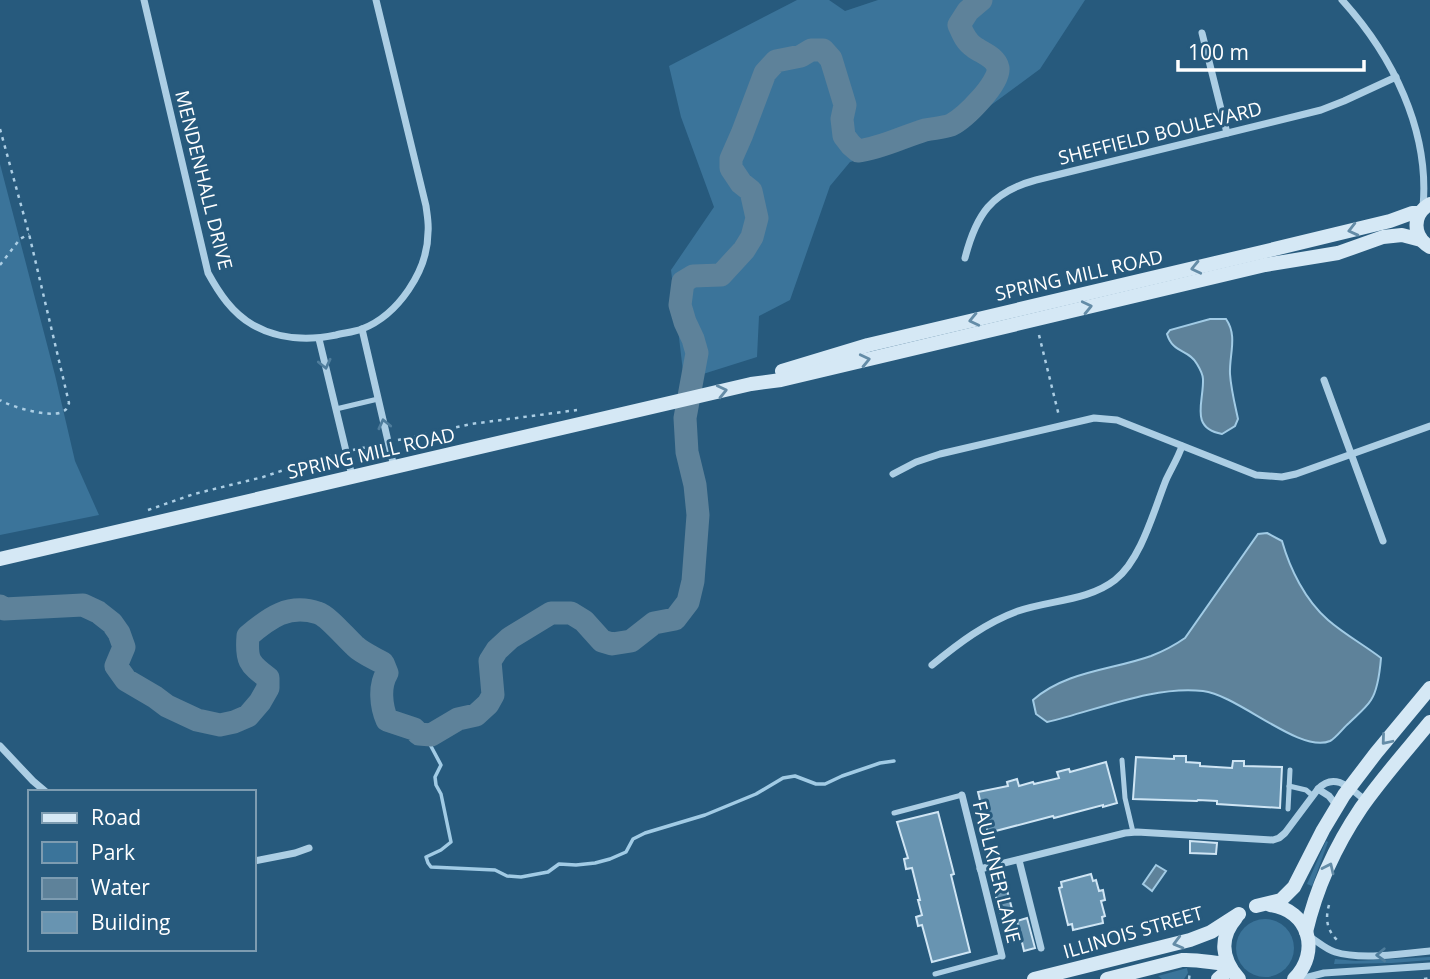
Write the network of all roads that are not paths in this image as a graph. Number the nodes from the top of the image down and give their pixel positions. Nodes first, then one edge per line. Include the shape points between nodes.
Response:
1 (144, 0) edge
2 (376, 0) edge
3 (1342, 0) edge
4 (1202, 33) dead end
5 (1396, 77) junction
6 (1227, 133) junction
7 (1425, 160) junction
8 (1430, 170) edge
9 (1424, 208) edge
10 (1427, 245) edge
11 (965, 258) dead end
12 (362, 329) junction
13 (319, 339) junction
14 (1324, 380) dead end
15 (751, 384) junction
16 (379, 399) junction
17 (336, 409) junction
18 (1430, 426) edge
19 (1181, 446) junction
20 (1352, 454) junction
21 (394, 468) junction
22 (893, 474) dead end
23 (352, 477) junction
24 (1383, 541) dead end
25 (0, 559) edge
26 (932, 665) dead end
27 (1430, 688) edge
28 (1430, 722) edge
29 (0, 746) edge
30 (1122, 760) dead end
31 (1290, 770) dead end
32 (1289, 786) junction
33 (1349, 788) junction
34 (44, 790) edge
35 (1315, 792) junction
36 (962, 795) joint
37 (1366, 801) junction
38 (1336, 806) junction
39 (1288, 809) dead end
40 (894, 813) dead end
41 (1133, 832) junction
42 (309, 848) dead end
43 (1019, 860) junction
44 (256, 861) edge
45 (980, 869) junction
46 (1256, 906) junction
47 (1239, 914) junction
48 (1306, 933) junction
49 (1041, 948) dead end
50 (1430, 951) edge
51 (1002, 956) joint
52 (1430, 966) edge
53 (1233, 971) edge
54 (935, 974) dead end
55 (1127, 974) junction
56 (1034, 979) edge
57 (1107, 979) edge
58 (1143, 979) edge
59 (1218, 979) edge
60 (1294, 979) edge
61 (1300, 979) edge

1 - 13 street, MENDENHALL DRIVE via 208,273 220,294 251,324 294,338
2 - 12 street via 429,234 418,274 408,291 397,306
3 - 5 street
4 - 6 street
5 - 6 street, SHEFFIELD BOULEVARD via 1321,110
5 - 7 street via 1412,111
6 - 11 street, SHEFFIELD BOULEVARD via 1009,189 984,212
7 - 8 street
7 - 9 street
9 - 10 street via 1416,227
9 -> 15 street, SPRING MILL ROAD via 1249,255 867,345
15 -> 10 street, SPRING MILL ROAD via 1265,265 1328,256 1383,237 1402,235
12 - 13 street, MENDENHALL DRIVE
12 - 16 street
13 -> 17 street
14 - 20 street
21 -> 15 street, SPRING MILL ROAD
16 - 17 lane
21 -> 16 street
17 - 23 street
18 - 20 street
19 - 20 street via 1249,472 1282,477
19 - 22 street via 1117,420 1094,418 940,454
19 - 26 street via 1138,550 1117,579 1103,588 991,621
20 - 24 street
21 - 23 street, SPRING MILL ROAD
23 - 25 street, SPRING MILL ROAD
27 -> 33 street
28 - 37 street
29 - 34 street
30 - 41 lane
31 - 32 lane
32 - 35 lane
32 - 39 lane
33 - 35 street via 1325,782
33 - 37 street
33 - 38 street
35 - 38 street via 1329,796
35 - 41 street via 1279,838
36 - 40 lane
36 - 45 street, FAULKNER LANE
48 -> 37 street via 1331,863
38 - 46 street via 1294,887 1281,900
41 - 43 street
42 - 44 street
43 - 45 street
43 - 49 street
45 - 51 street, FAULKNER LANE
46 - 47 street, ILLINOIS STREET
46 - 48 street via 1282,907 1297,917
47 - 53 street via 1228,929 1224,948
47 -> 56 street, ILLINOIS STREET via 1190,940
50 -> 48 street via 1348,955 1328,949
48 - 60 street via 1307,957
51 - 54 lane
52 - 61 street
53 - 55 street, ILLINOIS STREET via 1193,959
53 - 59 street
55 - 57 street, ILLINOIS STREET
55 - 58 street

